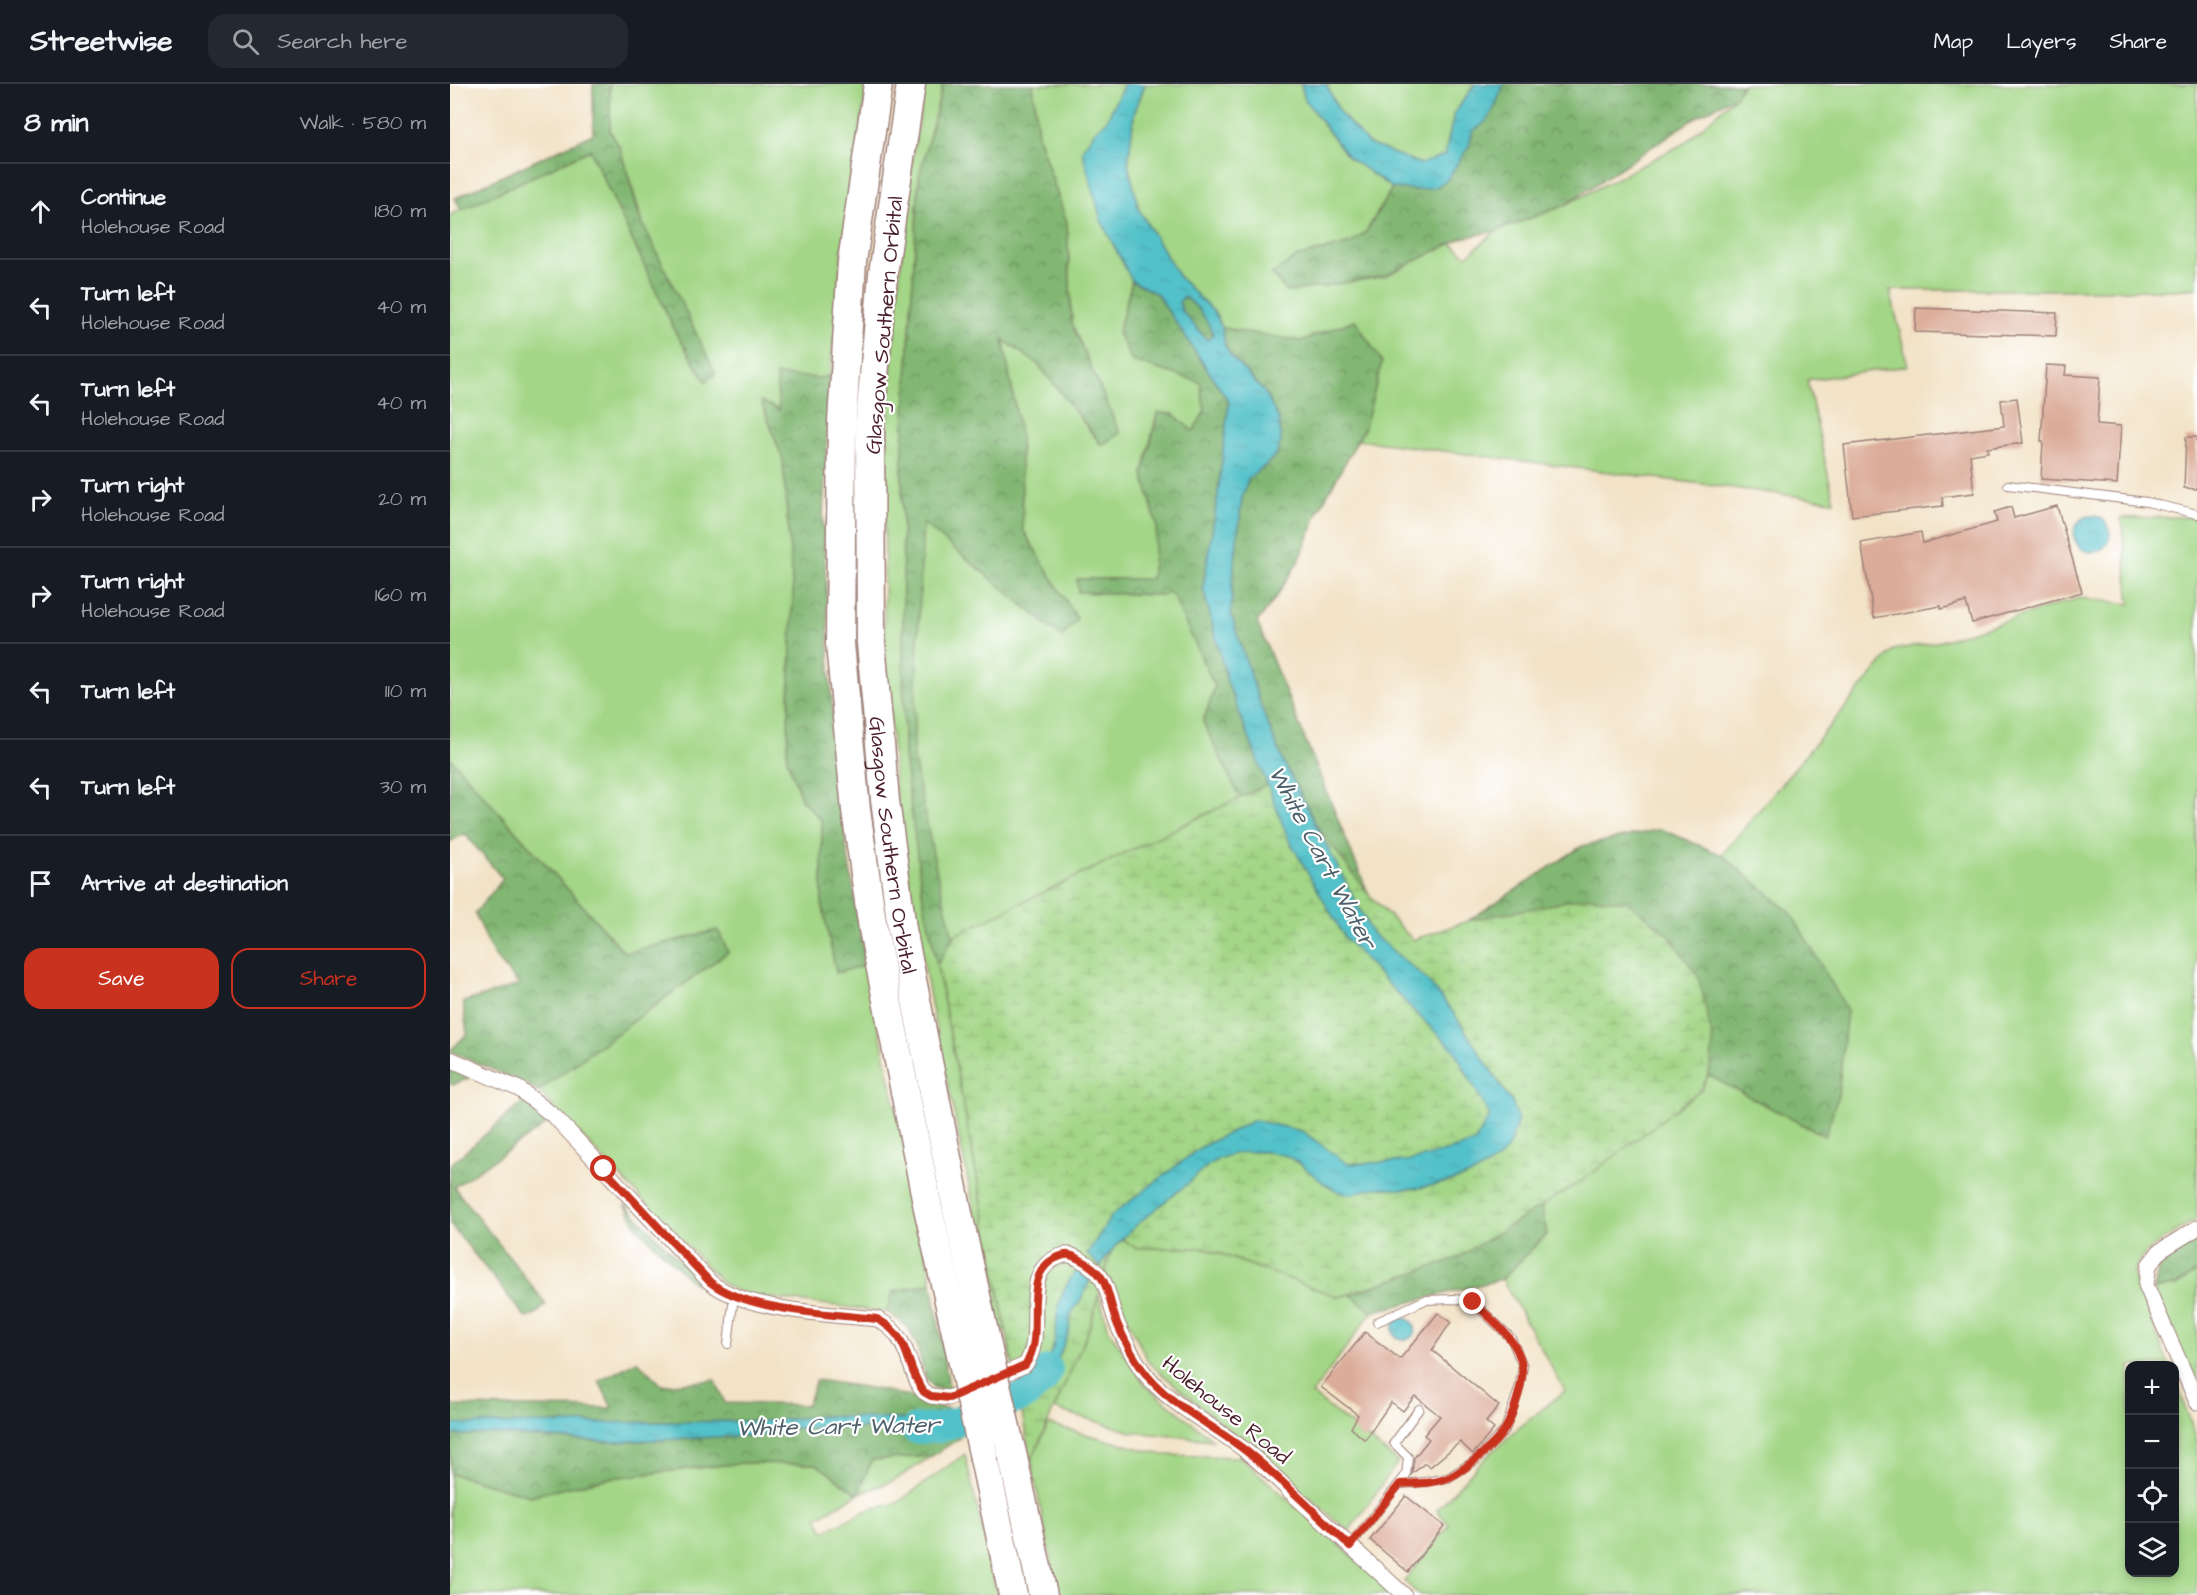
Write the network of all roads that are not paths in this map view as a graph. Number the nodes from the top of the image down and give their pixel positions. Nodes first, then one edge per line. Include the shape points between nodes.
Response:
1 (878, 84) edge
2 (911, 84) edge
3 (2008, 485) dead end
4 (2197, 514) edge
5 (450, 1059) edge
6 (2197, 1228) edge
7 (734, 1296) junction
8 (1377, 1322) dead end
9 (728, 1344) dead end
10 (2197, 1402) edge
11 (1419, 1408) dead end
12 (1400, 1484) junction
13 (1350, 1546) junction
14 (1013, 1595) edge
15 (1043, 1595) edge
16 (1404, 1595) edge

1 - 14 highway, Glasgow Southern Orbital, bridge via 852,262 842,422 840,644 856,810 873,929 923,1186
2 - 15 highway, Glasgow Southern Orbital, bridge via 883,274 870,421 871,643 902,929 957,1209
3 - 4 lane via 2147,502
5 - 7 street, Holehouse Road via 519,1089 539,1103 710,1282
6 - 10 street via 2160,1251 2149,1265 2146,1285
7 - 9 lane
7 - 13 street, Holehouse Road via 774,1307 877,1319 898,1333 924,1392 949,1398 1025,1365 1035,1341 1034,1295 1038,1281 1052,1261 1070,1254 1091,1265 1106,1282 1119,1329 1153,1382 1246,1451
8 - 12 lane via 1425,1300 1473,1302 1511,1338 1522,1366 1519,1389 1505,1430 1476,1460 1448,1478
11 - 12 lane via 1394,1443 1407,1457 1406,1475
12 - 13 lane
13 - 16 street, Holehouse Road

